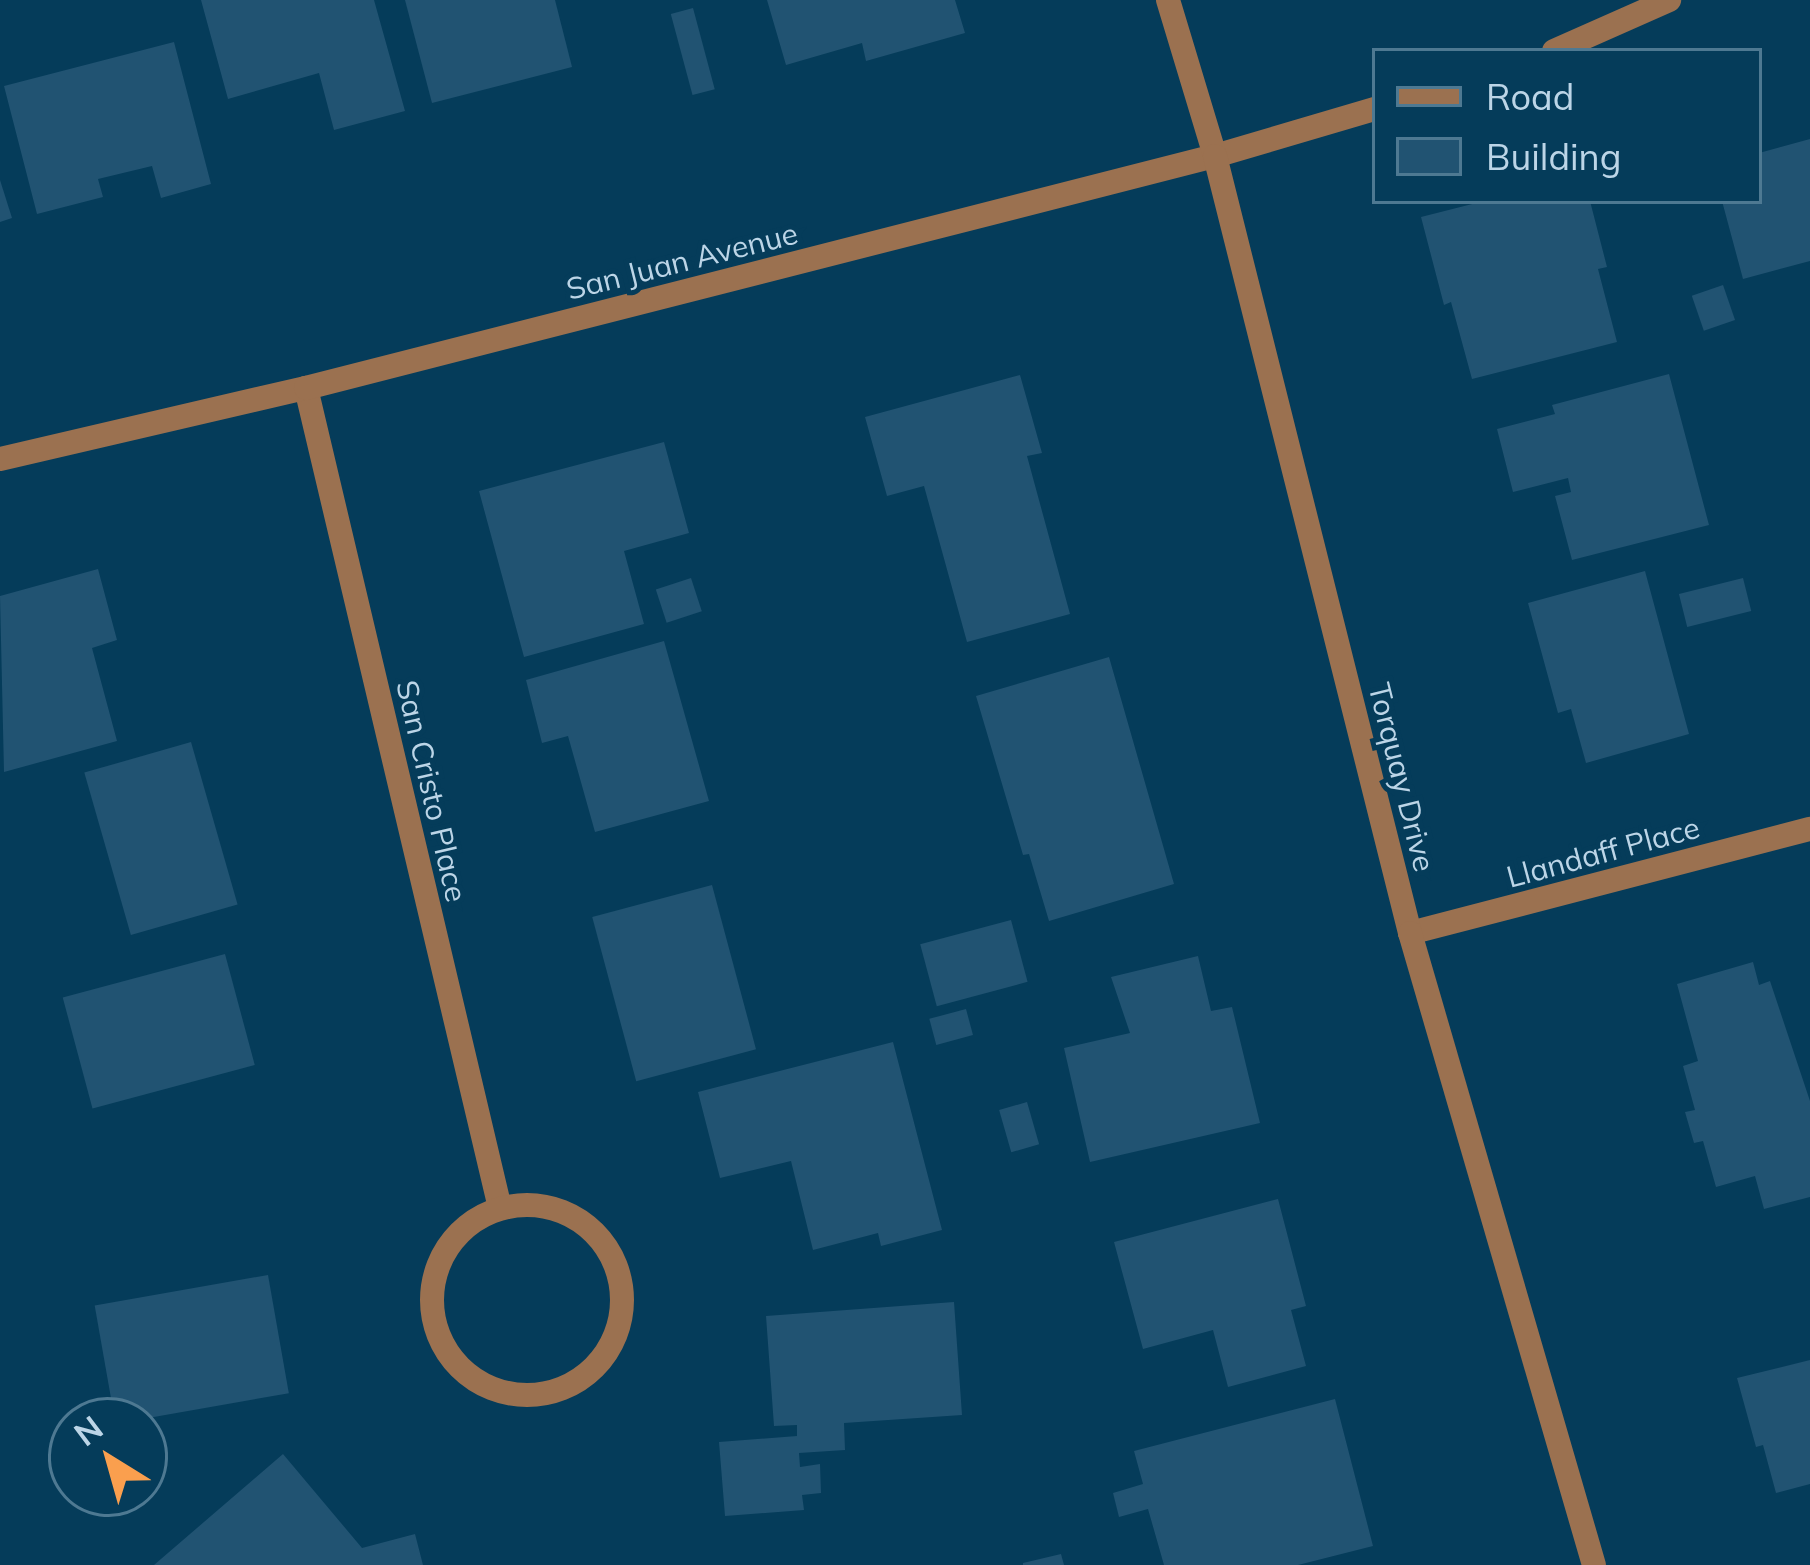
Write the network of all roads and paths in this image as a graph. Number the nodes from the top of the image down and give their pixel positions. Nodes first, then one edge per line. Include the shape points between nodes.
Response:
1 (1168, 0) edge
2 (1669, 0) edge
3 (1561, 48) edge
4 (1372, 110) edge
5 (1215, 156) junction
6 (306, 388) junction
7 (0, 459) edge
8 (1810, 829) edge
9 (1410, 934) junction
10 (500, 1208) junction
11 (1594, 1565) edge

1 - 5 street, Torquay Drive
2 - 3 street
4 - 5 street, San Juan Avenue
5 - 6 street, San Juan Avenue
5 - 9 street, Torquay Drive
6 - 7 street, San Juan Avenue
6 - 10 street, San Cristo Place
8 - 9 street, Llandaff Place
9 - 11 street, Torquay Drive
10 - 10 street via 471,1221 448,1245 431,1306 438,1337 468,1375 512,1395 544,1394 574,1383 615,1338 620,1277 608,1249 574,1218 530,1204

